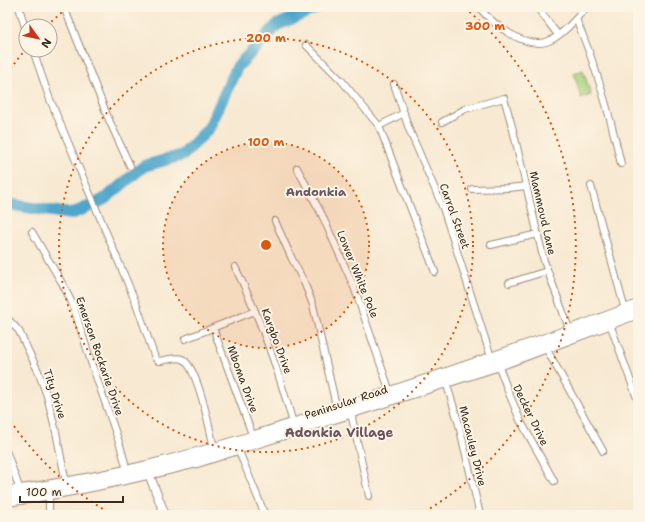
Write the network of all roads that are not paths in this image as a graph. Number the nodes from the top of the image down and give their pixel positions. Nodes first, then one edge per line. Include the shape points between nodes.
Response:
1 (19, 7) edge
2 (64, 7) edge
3 (480, 7) edge
4 (536, 7) edge
5 (588, 7) edge
6 (22, 18) edge
7 (576, 19) junction
8 (558, 35) junction
9 (306, 45) dead end
10 (36, 58) edge
11 (394, 84) dead end
12 (404, 113) junction
13 (442, 122) dead end
14 (379, 126) junction
15 (621, 164) dead end
16 (130, 166) dead end
17 (297, 168) dead end
18 (526, 186) junction
19 (592, 186) dead end
20 (472, 189) dead end
21 (275, 221) dead end
22 (32, 232) dead end
23 (538, 234) junction
24 (491, 245) dead end
25 (235, 268) dead end
26 (547, 271) junction
27 (435, 272) dead end
28 (509, 283) dead end
29 (638, 304) edge
30 (625, 310) junction
31 (255, 311) junction
32 (638, 313) edge
33 (7, 318) edge
34 (610, 324) junction
35 (214, 328) junction
36 (570, 330) junction
37 (185, 339) dead end
38 (546, 348) junction
39 (495, 359) junction
40 (446, 382) junction
41 (390, 392) junction
42 (638, 400) edge
43 (337, 410) junction
44 (351, 413) junction
45 (293, 423) junction
46 (253, 437) junction
47 (214, 448) junction
48 (238, 449) junction
49 (603, 451) dead end
50 (7, 453) edge
51 (127, 470) junction
52 (148, 470) junction
53 (554, 481) dead end
54 (66, 483) junction
55 (20, 490) junction
56 (48, 490) junction
57 (7, 492) edge
58 (369, 496) dead end
59 (7, 501) edge
60 (50, 515) edge
61 (165, 515) edge
62 (265, 515) edge
63 (480, 515) edge

1 - 6 street
2 - 16 street
3 - 8 street via 486,16 511,35 532,42 545,42
4 - 8 street
5 - 7 street
7 - 8 street
7 - 15 street via 591,57
9 - 14 street via 342,81
10 - 47 street via 49,97 136,303 155,358 158,361 177,358 186,362 202,398
11 - 12 street, Carrol Street
12 - 14 street
12 - 39 street, Carrol Street via 443,208
13 - 18 street, Mammoud Lane via 465,109 504,98
14 - 27 street
17 - 41 street, Lower White Pole via 322,215 354,287
18 - 20 street
18 - 23 street, Mammoud Lane
19 - 30 street
21 - 43 street via 313,305
22 - 51 street, Emerson Bockarie Drive via 73,305
23 - 24 street
23 - 26 street, Mammoud Lane
25 - 31 street, Kargbo Drive
26 - 28 street
26 - 36 street, Mammoud Lane
29 - 30 main road, Peninsular Road
30 - 36 main road, Peninsular Road
31 - 35 street
31 - 45 street, Kargbo Drive
32 - 34 main road, Peninsular Road
33 - 54 street, Tity Drive via 19,331 47,396
34 - 38 main road, Peninsular Road
34 - 42 street
35 - 37 street
35 - 46 street, Mboma Drive
36 - 39 main road, Peninsular Road
38 - 39 main road, Peninsular Road
38 - 49 street
39 - 40 main road, Peninsular Road
39 - 41 main road, Peninsular Road
39 - 53 street, Decker Drive via 520,420
40 - 44 main road, Peninsular Road
40 - 63 street, Macauley Drive
41 - 43 main road, Peninsular Road
43 - 45 main road, Peninsular Road
44 - 48 main road, Peninsular Road
44 - 58 street
45 - 46 main road, Peninsular Road
46 - 47 main road, Peninsular Road
47 - 52 main road, Peninsular Road
48 - 52 main road, Peninsular Road
48 - 62 street
50 - 55 street
51 - 52 main road, Peninsular Road
51 - 54 main road, Peninsular Road
52 - 56 main road, Peninsular Road
52 - 61 street
54 - 56 main road, Peninsular Road
55 - 56 main road, Peninsular Road
55 - 57 main road, Peninsular Road
56 - 59 main road, Peninsular Road
56 - 60 street

